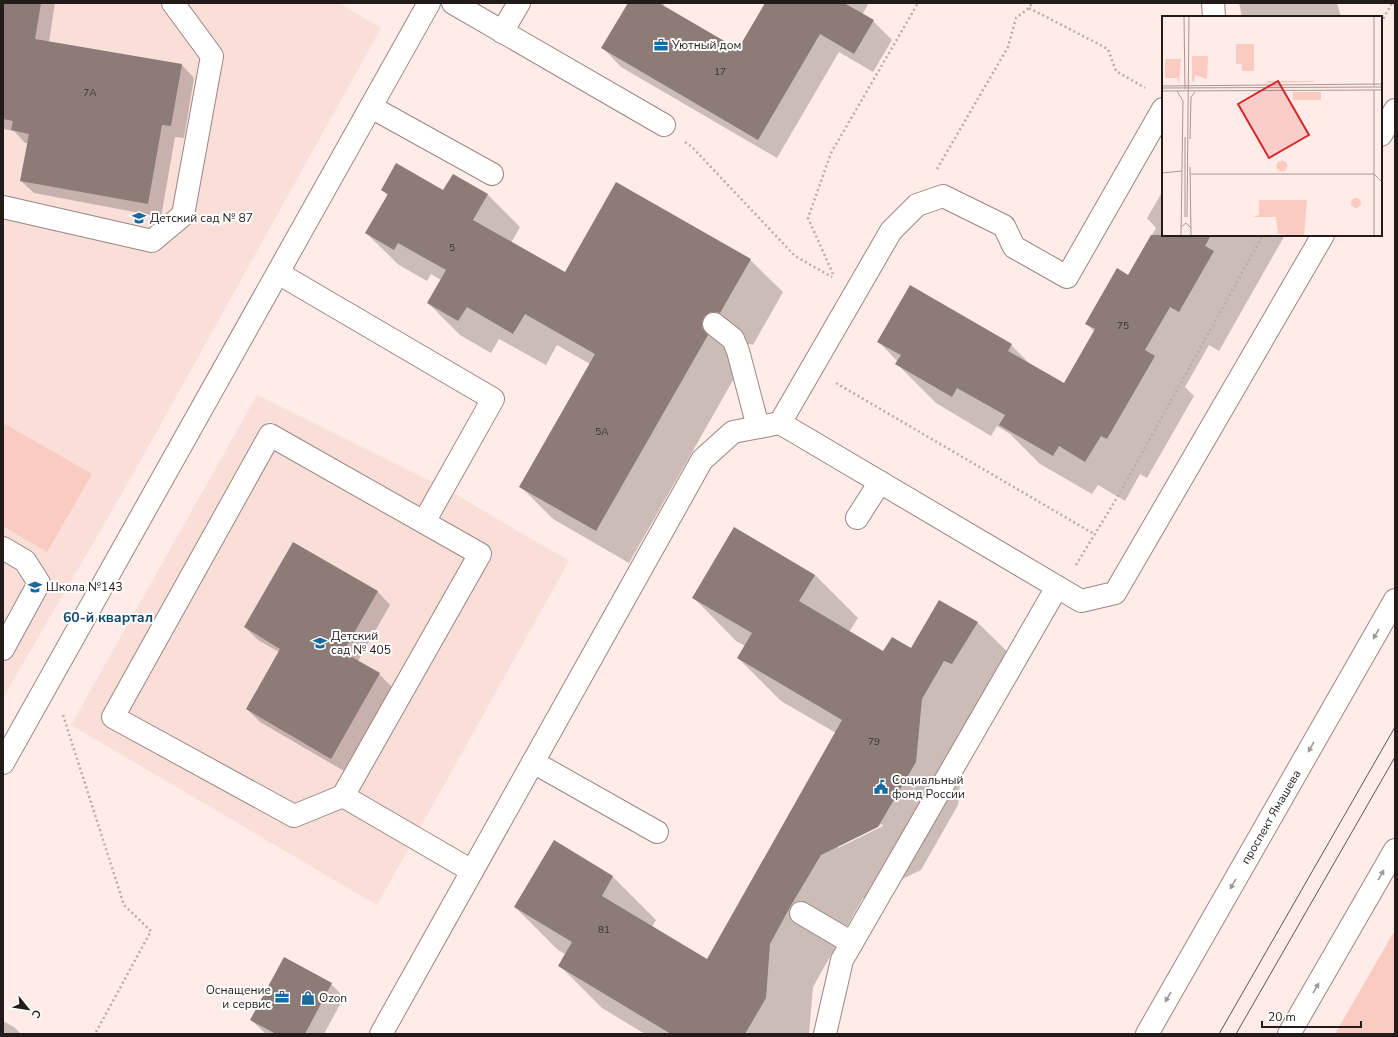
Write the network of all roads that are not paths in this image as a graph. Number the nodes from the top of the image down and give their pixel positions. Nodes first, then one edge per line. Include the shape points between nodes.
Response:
1 (173, 3) edge
2 (429, 3) edge
3 (453, 3) edge
4 (519, 3) edge
5 (1213, 3) edge
6 (1214, 16) edge
7 (502, 32) junction
8 (371, 107) junction
9 (1395, 110) edge
10 (1162, 111) edge
11 (664, 125) road end
12 (1382, 133) edge
13 (492, 174) dead end
14 (3, 207) edge
15 (1322, 236) edge
16 (278, 273) junction
17 (714, 324) dead end
18 (780, 423) junction
19 (758, 427) junction
20 (880, 482) junction
21 (858, 518) dead end
22 (424, 522) junction
23 (3, 548) edge
24 (1056, 587) junction
25 (1395, 600) edge
26 (3, 649) edge
27 (533, 762) junction
28 (3, 763) edge
29 (343, 796) junction
30 (657, 832) dead end
31 (1395, 850) edge
32 (472, 871) junction
33 (800, 913) dead end
34 (852, 943) junction
35 (381, 1034) edge
36 (825, 1034) edge
37 (1147, 1034) edge
38 (1289, 1034) edge

1 - 14 main road via 212,56 182,215 152,241
2 - 8 main road
3 - 7 main road
4 - 7 main road
5 - 6 main road
7 - 11 main road
8 - 13 main road
8 - 16 main road
9 - 12 main road
10 - 18 main road via 1067,277 1014,247 1004,226 943,196 917,205 891,231
15 - 24 main road via 1115,593 1081,601
16 - 22 main road via 493,399
16 - 28 main road
17 - 19 main road via 733,339
18 - 19 main road
18 - 20 main road
19 - 27 main road via 733,432 702,460
20 - 21 main road
20 - 24 main road
22 - 29 main road via 480,554
22 - 29 main road via 270,435 112,717 294,816
23 - 26 main road via 25,561 40,583
24 - 34 main road
25 -> 37 main road, проспект Ямашева
27 - 30 main road
27 - 32 main road
29 - 32 main road
38 -> 31 main road
32 - 35 main road
33 - 34 main road
34 - 36 main road via 842,960

